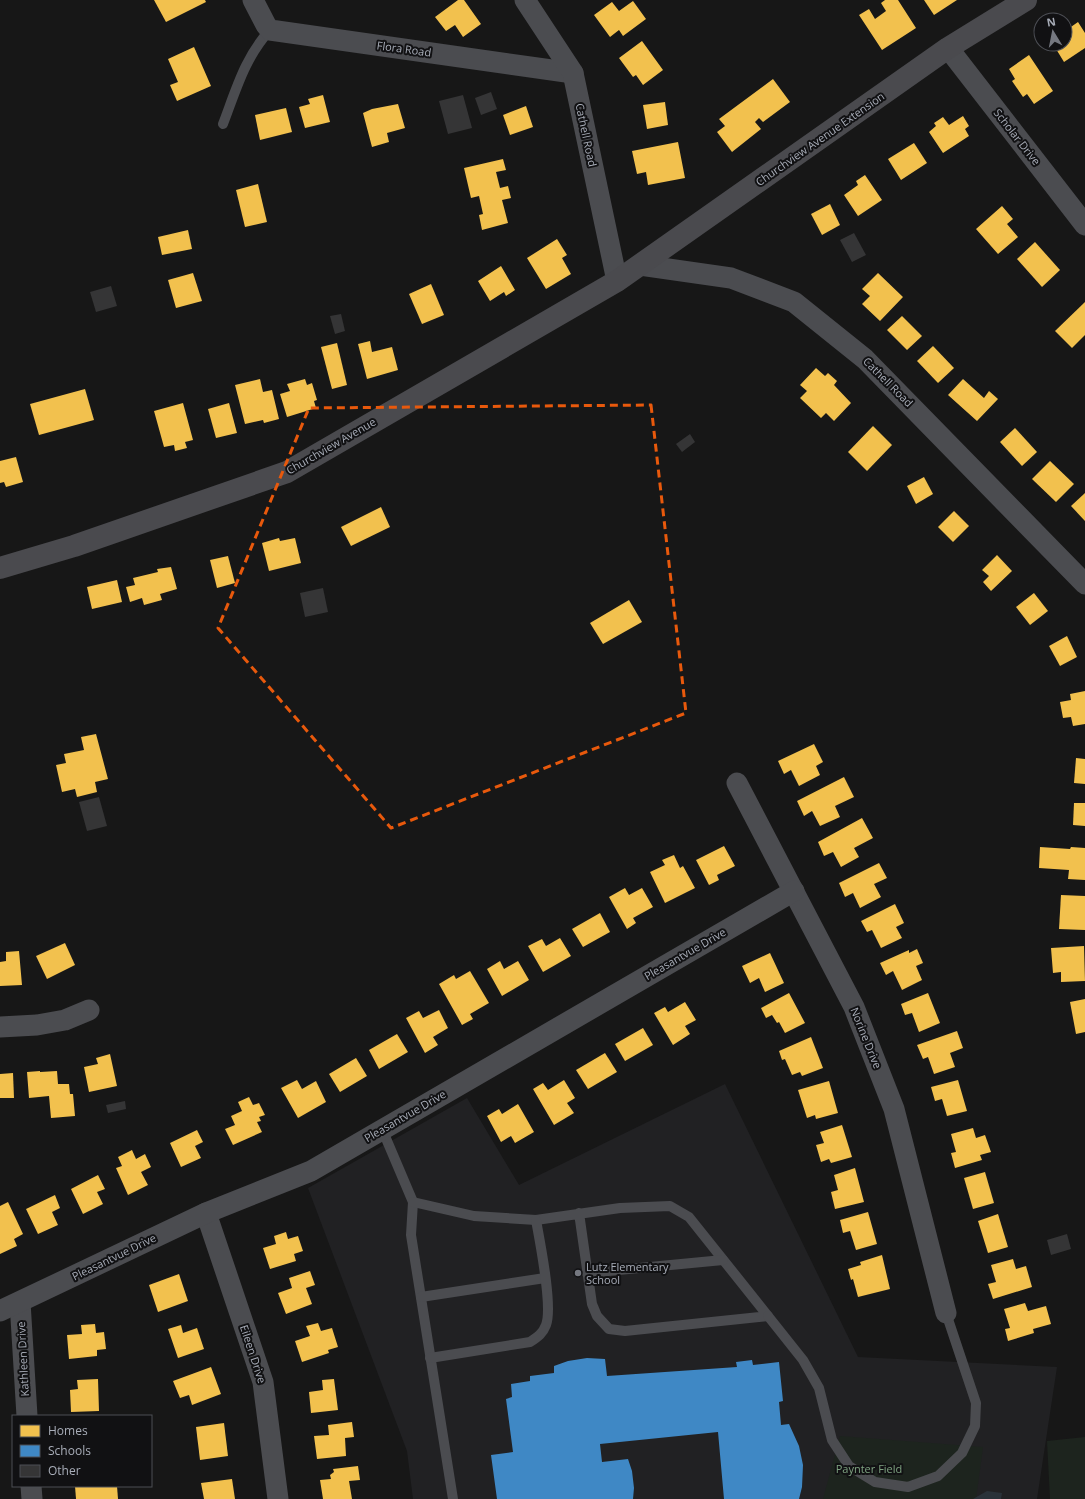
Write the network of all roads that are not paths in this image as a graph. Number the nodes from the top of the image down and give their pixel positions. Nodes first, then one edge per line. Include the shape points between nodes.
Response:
1 (253, 0) edge
2 (525, 0) edge
3 (1026, 0) edge
4 (270, 30) junction
5 (948, 48) junction
6 (573, 73) junction
7 (223, 124) dead end
8 (1085, 225) edge
9 (640, 265) junction
10 (617, 281) junction
11 (0, 568) edge
12 (1085, 584) edge
13 (737, 783) dead end
14 (794, 891) junction
15 (89, 1010) dead end
16 (0, 1027) edge
17 (382, 1130) junction
18 (413, 1202) junction
19 (206, 1213) junction
20 (578, 1213) junction
21 (536, 1220) junction
22 (723, 1260) junction
23 (587, 1273) junction
24 (545, 1278) junction
25 (421, 1297) junction
26 (20, 1302) junction
27 (0, 1311) edge
28 (946, 1313) joint
29 (768, 1316) junction
30 (430, 1358) junction
31 (27, 1415) edge
32 (31, 1487) edge
33 (32, 1499) edge
34 (278, 1499) edge
35 (453, 1499) edge

1 - 4 street
2 - 6 street, Cathell Road
3 - 5 street, Churchview Avenue Extension
4 - 6 street, Flora Road
4 - 7 lane via 251,55
5 - 8 street, Scholar Drive
5 - 9 street, Churchview Avenue Extension
6 - 10 street, Cathell Road
9 - 10 street, Churchview Avenue Extension
9 - 12 street, Cathell Road via 730,278 794,302 865,358
10 - 11 street, Churchview Avenue via 287,472 74,546
13 - 14 street, Norine Drive
14 - 17 street, Pleasantvue Drive
14 - 28 street, Norine Drive via 854,1008 894,1110
15 - 16 street via 65,1020
17 - 18 lane
17 - 19 street, Pleasantvue Drive via 311,1171
18 - 21 lane via 474,1216
18 - 25 lane via 411,1235
19 - 26 street, Pleasantvue Drive
19 - 34 street, Eileen Drive via 263,1382
20 - 21 lane
20 - 22 lane via 670,1206 689,1217
20 - 23 lane
21 - 24 lane
22 - 23 lane
22 - 29 lane
23 - 29 lane via 592,1304 597,1316 609,1329 625,1331
24 - 25 lane
24 - 30 lane via 547,1323 541,1334 530,1342
25 - 30 lane
26 - 27 street, Pleasantvue Drive
26 - 31 street, Kathleen Drive
28 - 29 lane via 976,1403 975,1426 962,1453 938,1476 908,1487 875,1482 849,1466 832,1440 819,1388 803,1360
30 - 35 lane
32 - 33 street

